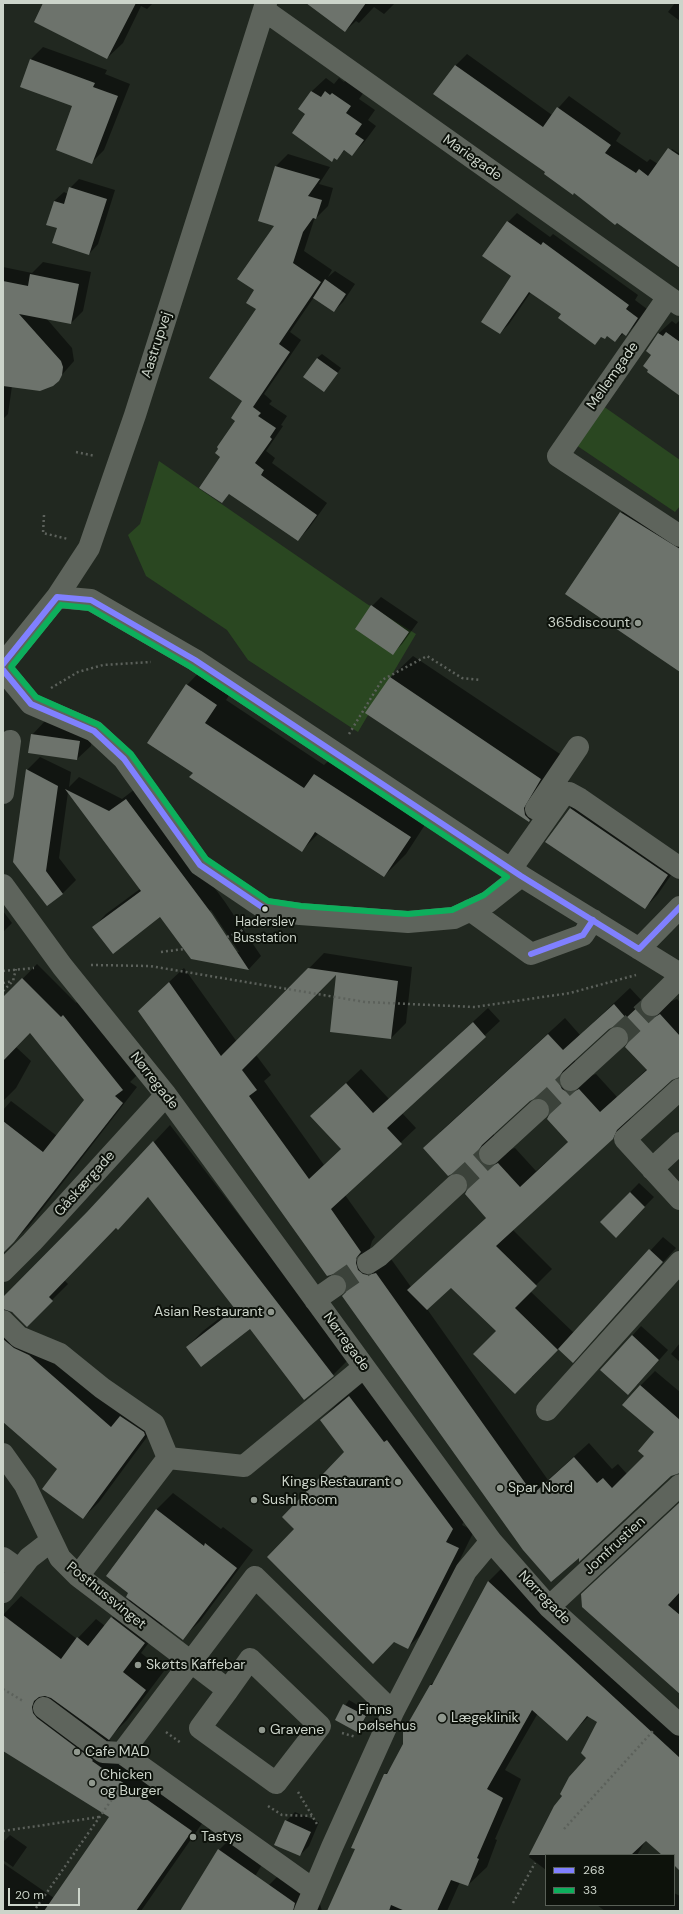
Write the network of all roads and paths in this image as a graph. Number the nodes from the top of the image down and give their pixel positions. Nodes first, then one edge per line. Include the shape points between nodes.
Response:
1 (265, 7) edge
2 (676, 300) edge
3 (44, 515) dead end
4 (680, 536) edge
5 (89, 548) junction
6 (57, 597) junction
7 (156, 661) dead end
8 (3, 664) edge
9 (3, 670) edge
10 (480, 680) dead end
11 (31, 704) junction
12 (10, 741) dead end
13 (578, 747) dead end
14 (337, 752) junction
15 (3, 793) edge
16 (680, 868) edge
17 (511, 869) junction
18 (3, 885) edge
19 (680, 907) edge
20 (470, 910) junction
21 (593, 920) junction
22 (184, 949) dead end
23 (639, 949) junction
24 (161, 952) dead end
25 (62, 966) junction
26 (16, 969) dead end
27 (676, 972) edge
28 (13, 981) junction
29 (3, 983) edge
30 (3, 991) edge
31 (652, 1005) tunnel mouth
32 (617, 1038) tunnel mouth
33 (570, 1080) tunnel mouth
34 (680, 1089) edge
35 (166, 1095) junction
36 (538, 1110) tunnel mouth
37 (680, 1143) edge
38 (490, 1154) tunnel mouth
39 (652, 1169) junction
40 (456, 1185) tunnel mouth
41 (680, 1199) edge
42 (680, 1262) edge
43 (368, 1263) tunnel mouth
44 (3, 1271) edge
45 (335, 1286) tunnel mouth
46 (315, 1300) junction
47 (3, 1321) edge
48 (364, 1367) junction
49 (547, 1410) dead end
50 (3, 1454) edge
51 (168, 1458) junction
52 (680, 1485) edge
53 (51, 1541) junction
54 (491, 1541) junction
55 (11, 1564) edge
56 (78, 1576) junction
57 (3, 1592) edge
58 (549, 1607) junction
59 (191, 1662) junction
60 (228, 1690) junction
61 (44, 1708) dead end
62 (393, 1712) junction
63 (674, 1720) edge
64 (320, 1726) junction
65 (378, 1744) junction
66 (122, 1753) junction
67 (285, 1771) junction
68 (99, 1816) dead end
69 (564, 1829) dead end
70 (3, 1831) edge
71 (332, 1847) junction
72 (535, 1863) dead end
73 (314, 1890) junction
74 (512, 1902) dead end
75 (305, 1911) edge

1 - 2 street, Mariegade
1 - 5 street, Aastrupvej via 135,415
2 - 4 street, Mellemgade via 558,456
3 - 5 path via 43,533 66,538
5 - 6 street, Aastrupvej
6 - 8 street, Aastrupvej
6 - 14 street via 91,600 133,623
7 - 11 path via 102,665 78,672 57,683
9 - 11 street
10 - 14 path via 462,678 426,656 382,680
11 - 20 street via 94,731 124,759 200,865 265,909 408,922 454,918
12 - 15 street
13 - 17 street
14 - 17 street
16 - 17 street via 569,793 561,798
17 - 20 street via 488,902
17 - 21 street
18 - 25 street, Nørregade
19 - 23 street
20 - 21 street via 531,954 583,935
21 - 23 street
22 - 24 path
23 - 27 street
25 - 27 path via 150,966 365,1002 475,1007 570,993
25 - 35 street, Nørregade
26 - 28 path
27 - 31 street
28 - 29 path
28 - 30 path
32 - 33 street
34 - 39 street via 625,1139
35 - 44 street, Gåskærgade
35 - 46 street, Nørregade
36 - 38 street
37 - 39 street
39 - 41 street
40 - 43 street via 379,1256
42 - 49 street
45 - 46 street
46 - 48 street, Nørregade
47 - 51 street via 19,1337 60,1354 102,1388 154,1424
48 - 51 street via 244,1466
48 - 54 street, Nørregade
50 - 53 street, Posthussvinget via 24,1485
51 - 56 street
52 - 58 street, Jomfrustien
53 - 55 street via 29,1558
53 - 56 street, Posthussvinget via 60,1558
54 - 58 street, Nørregade
54 - 62 street via 466,1571
55 - 57 street
56 - 59 street, Posthussvinget
58 - 63 street, Nørregade
59 - 60 street, Posthussvinget
59 - 62 street via 255,1577
59 - 66 street
60 - 64 street via 250,1659
60 - 67 street via 200,1728 276,1783
61 - 66 street via 103,1752
62 - 65 street
63 - 69 path
64 - 65 path
64 - 67 street
65 - 71 street
66 - 73 street
67 - 71 path
68 - 70 path
71 - 73 street
72 - 74 path
73 - 75 street

